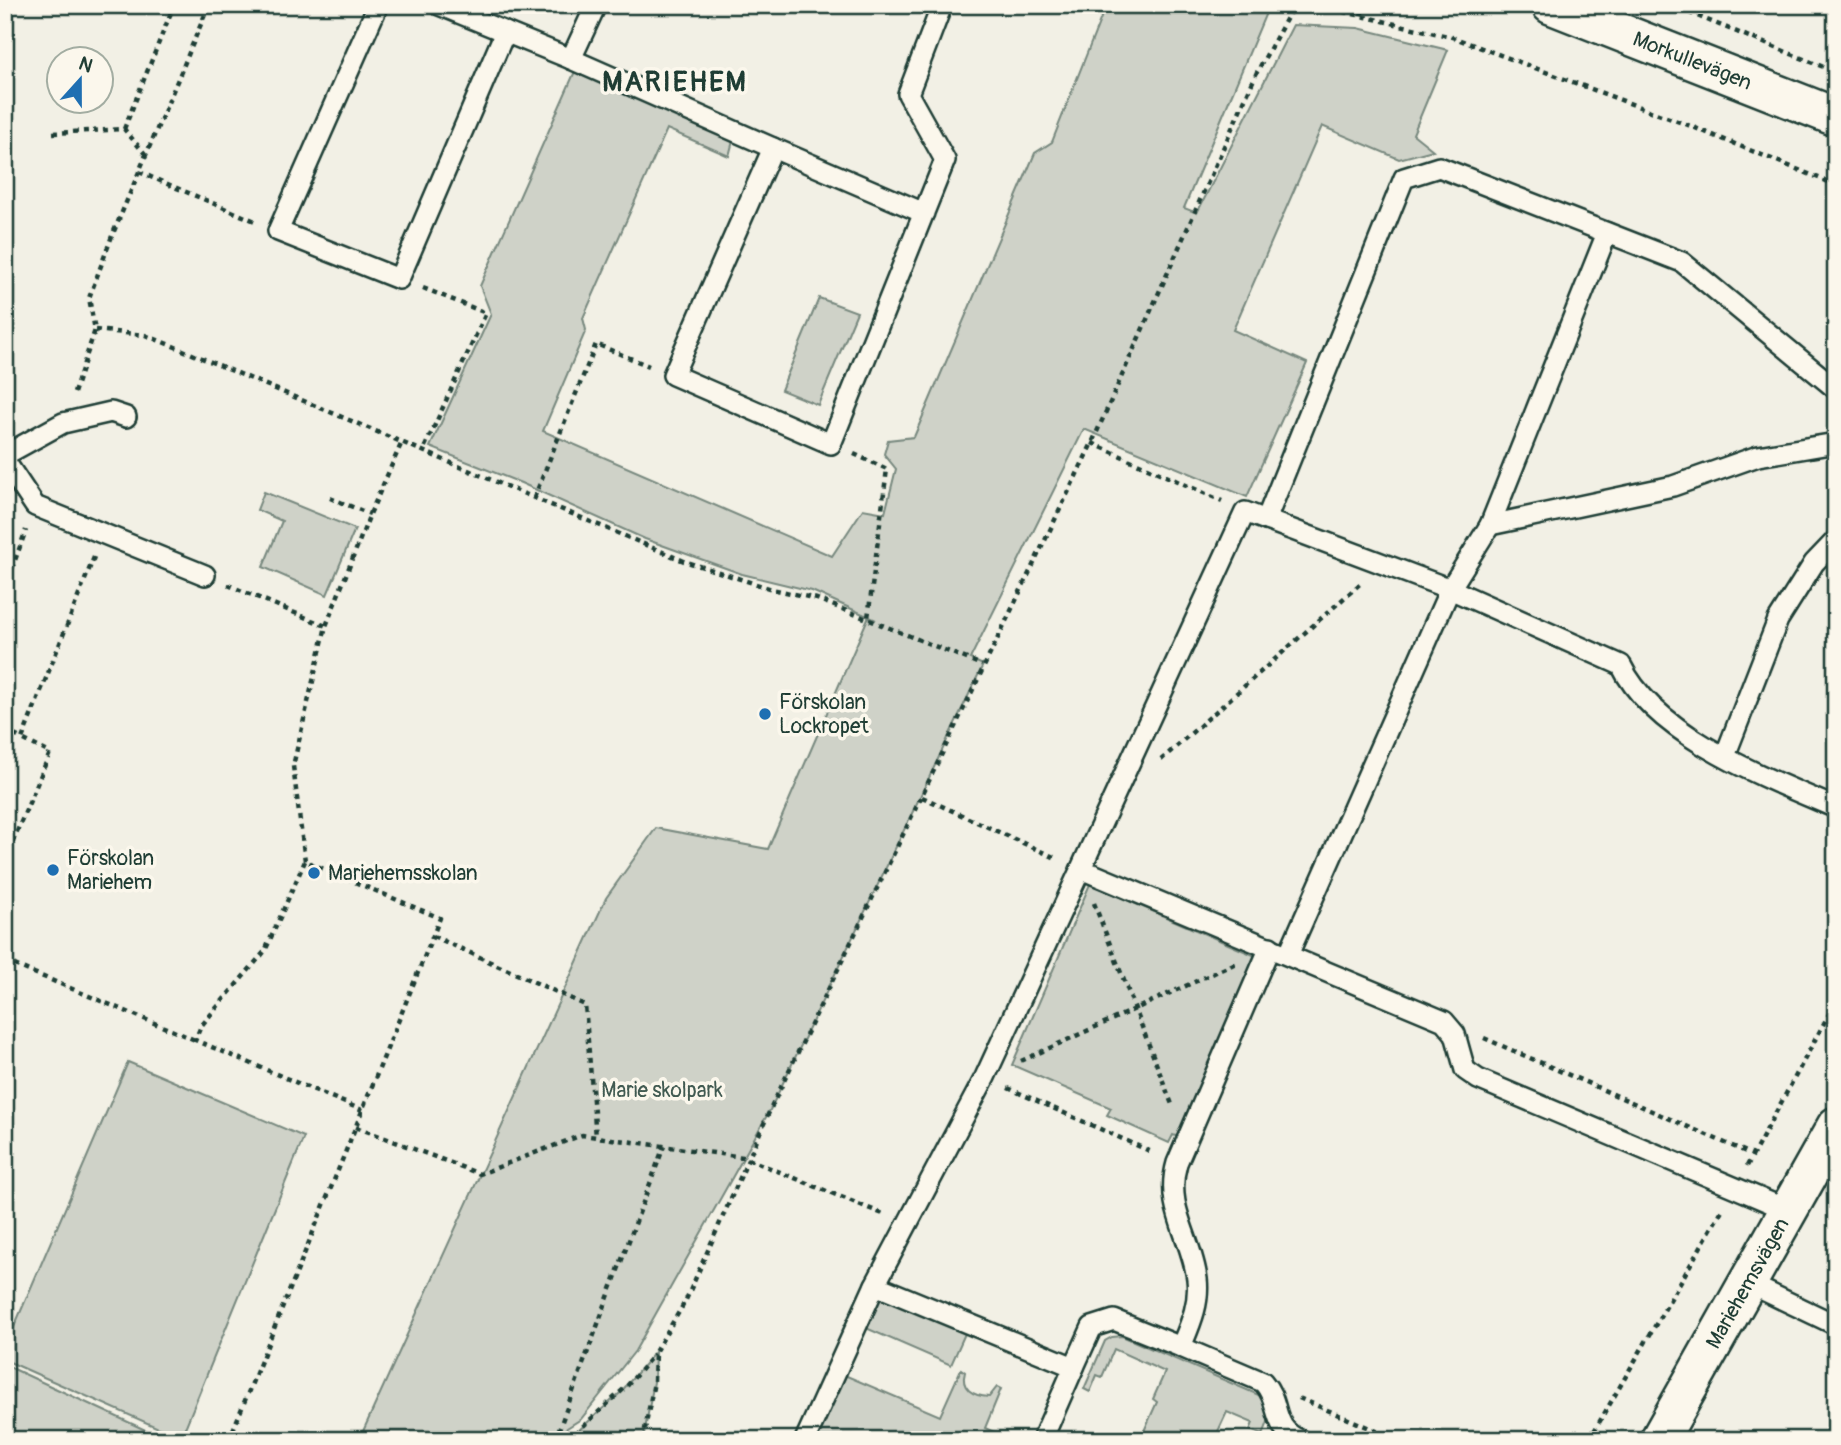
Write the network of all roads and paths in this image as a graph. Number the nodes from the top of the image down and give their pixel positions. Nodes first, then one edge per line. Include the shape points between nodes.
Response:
1 (174, 5) edge
2 (209, 5) edge
3 (378, 5) edge
4 (439, 5) edge
5 (596, 5) edge
6 (942, 5) edge
7 (1294, 5) edge
8 (1314, 5) edge
9 (1365, 5) edge
10 (1551, 5) edge
11 (1670, 5) edge
12 (1361, 15) junction
13 (1609, 16) edge
14 (505, 32) junction
15 (570, 59) junction
16 (1836, 72) edge
17 (1836, 117) edge
18 (124, 129) junction
19 (53, 133) dead end
20 (773, 148) junction
21 (146, 155) junction
22 (139, 172) junction
23 (1836, 185) edge
24 (923, 213) junction
25 (278, 231) junction
26 (1607, 233) junction
27 (399, 279) junction
28 (95, 330) junction
29 (673, 375) junction
30 (1836, 389) edge
31 (126, 417) dead end
32 (63, 424) junction
33 (402, 442) junction
34 (1092, 443) junction
35 (1836, 443) edge
36 (831, 444) junction
37 (423, 451) junction
38 (5, 455) edge
39 (5, 461) edge
40 (330, 498) dead end
41 (534, 498) junction
42 (1245, 512) junction
43 (370, 514) junction
44 (1266, 520) junction
45 (1490, 525) junction
46 (103, 534) junction
47 (1836, 540) edge
48 (1384, 563) junction
49 (205, 575) joint
50 (1450, 589) junction
51 (868, 618) junction
52 (326, 626) junction
53 (983, 665) junction
54 (5, 730) edge
55 (22, 739) junction
56 (1725, 756) junction
57 (1151, 769) dead end
58 (922, 797) junction
59 (1836, 808) edge
60 (5, 860) edge
61 (305, 861) junction
62 (1081, 869) junction
63 (433, 936) junction
64 (1279, 951) junction
65 (5, 961) edge
66 (1836, 1001) edge
67 (1444, 1021) junction
68 (195, 1040) junction
69 (985, 1077) junction
70 (362, 1110) junction
71 (1836, 1126) edge
72 (356, 1127) junction
73 (596, 1137) junction
74 (1186, 1140) junction
75 (664, 1146) junction
76 (1753, 1155) junction
77 (746, 1158) junction
78 (1177, 1163) junction
79 (1736, 1187) junction
80 (1790, 1211) junction
81 (907, 1224) junction
82 (1748, 1283) junction
83 (875, 1285) junction
84 (1836, 1325) edge
85 (1181, 1348) junction
86 (655, 1352) junction
87 (1074, 1367) junction
88 (1263, 1382) junction
89 (229, 1440) edge
90 (555, 1440) edge
91 (568, 1440) edge
92 (643, 1440) edge
93 (805, 1440) edge
94 (1042, 1440) edge
95 (1300, 1440) edge
96 (1398, 1440) edge
97 (1589, 1440) edge
98 (1659, 1440) edge

1 - 18 path
2 - 21 path
3 - 25 lane
4 - 14 lane
5 - 15 lane
6 - 24 lane via 908,94 945,160
7 - 34 path via 1257,72
8 - 12 path
9 - 12 path
10 - 13 street, Morkullevägen
11 - 16 path
12 - 23 path via 1452,37
13 - 17 street, Morkullevägen
14 - 15 lane
14 - 27 lane
15 - 20 lane
18 - 19 path
18 - 21 path
20 - 24 lane
20 - 29 lane
21 - 22 path
22 - 25 path
22 - 28 path via 89,298
24 - 36 lane
25 - 27 lane
26 - 30 lane via 1682,262
26 - 44 lane via 1439,167 1404,177
26 - 45 lane
27 - 37 path via 486,313
28 - 32 path
28 - 33 path via 145,335
29 - 36 lane
29 - 41 path via 596,344
31 - 32 lane via 111,412
32 - 38 lane
33 - 37 path
33 - 43 path
34 - 42 path
34 - 53 path
35 - 45 lane via 1758,456 1673,486
36 - 51 path via 887,469
37 - 41 path
39 - 46 lane via 34,506
40 - 43 path
41 - 51 path via 684,561
42 - 44 lane
42 - 62 lane
43 - 52 path
44 - 48 lane
45 - 50 lane
46 - 49 lane
46 - 55 path
47 - 56 lane via 1814,564 1778,620
48 - 50 lane
48 - 57 path
49 - 52 path
50 - 56 lane via 1621,665 1629,682 1656,712
50 - 64 lane
51 - 53 path
52 - 61 path via 293,766
53 - 58 path
54 - 55 path
55 - 60 path via 50,753
56 - 59 lane
58 - 62 path
58 - 77 path
61 - 63 path via 440,918
61 - 68 path via 265,951 201,1026
62 - 64 lane
62 - 69 lane
62 - 74 path
63 - 70 path
63 - 73 path via 585,1005
64 - 67 lane
64 - 69 path
64 - 74 lane
65 - 68 path
66 - 76 path
67 - 76 path
67 - 79 lane via 1455,1034 1465,1070 1478,1079
68 - 70 path
69 - 78 path
69 - 81 lane
70 - 72 path
71 - 80 street, Mariehemsvägen
72 - 73 path via 480,1174 582,1135
72 - 89 path
73 - 75 path
74 - 78 lane
75 - 77 path
75 - 90 path
76 - 79 path
77 - 81 path
77 - 86 path via 685,1302
78 - 85 lane via 1172,1180 1174,1201 1197,1279 1196,1309
79 - 80 lane
79 - 97 path
80 - 82 street, Mariehemsvägen
81 - 83 lane
82 - 84 lane
82 - 98 street, Mariehemsvägen
83 - 87 lane
83 - 93 lane
85 - 87 lane via 1114,1320 1092,1327
85 - 88 lane
86 - 91 path via 627,1386
86 - 92 path
87 - 94 lane
88 - 95 lane via 1272,1392 1282,1428
88 - 96 path

